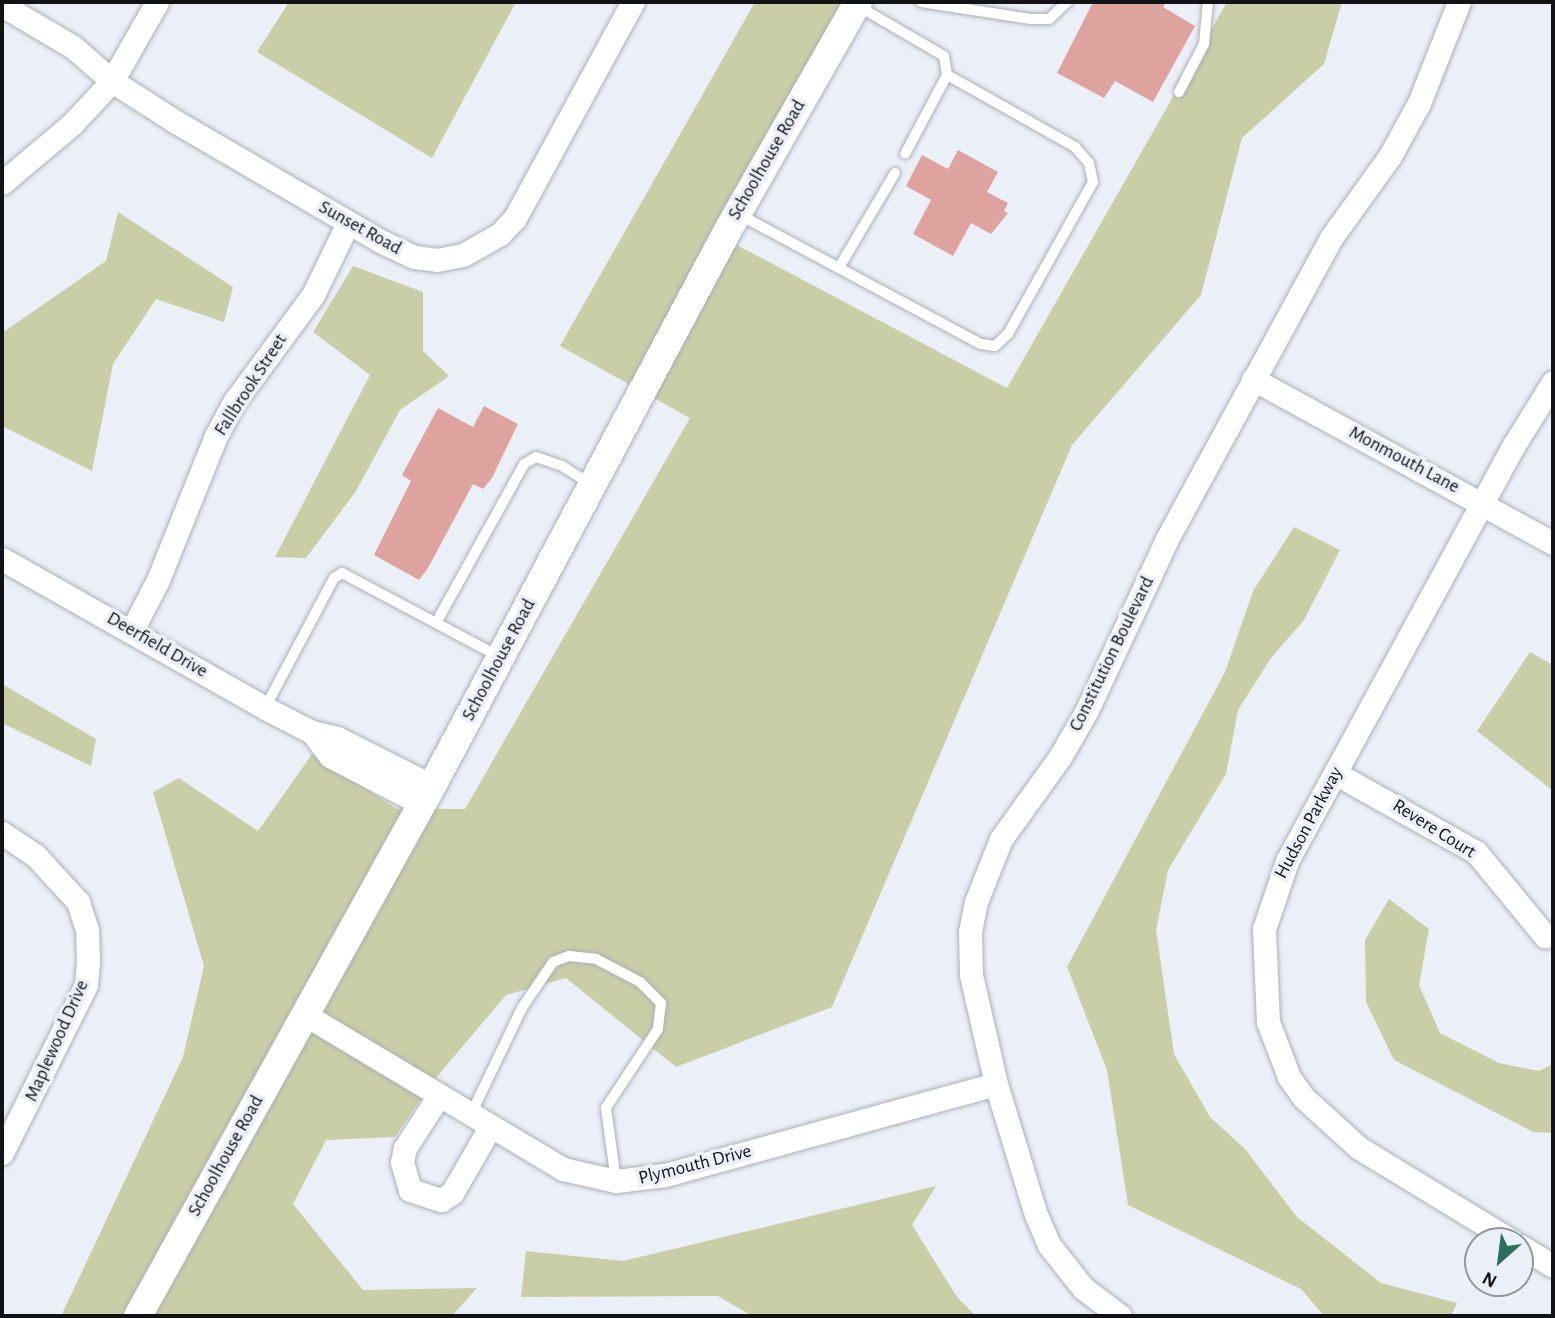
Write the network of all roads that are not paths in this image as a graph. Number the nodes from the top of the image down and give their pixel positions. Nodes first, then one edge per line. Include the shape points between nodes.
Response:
1 (157, 2) edge
2 (634, 2) edge
3 (922, 2) edge
4 (1068, 2) edge
5 (1208, 2) edge
6 (1460, 2) edge
7 (857, 3) edge
8 (2, 5) edge
9 (947, 75) junction
10 (112, 81) junction
11 (1179, 92) dead end
12 (905, 153) dead end
13 (895, 173) dead end
14 (2, 183) edge
15 (737, 213) junction
16 (348, 223) junction
17 (840, 266) junction
18 (1253, 379) junction
19 (1553, 382) edge
20 (594, 486) junction
21 (1483, 503) junction
22 (1553, 543) edge
23 (2, 559) edge
24 (436, 623) junction
25 (132, 630) junction
26 (500, 657) junction
27 (265, 708) junction
28 (1335, 773) junction
29 (427, 795) junction
30 (2, 833) edge
31 (1545, 936) dead end
32 (304, 1014) junction
33 (996, 1084) junction
34 (438, 1097) junction
35 (479, 1123) junction
36 (4, 1143) edge
37 (616, 1181) junction
38 (1489, 1227) edge
39 (1534, 1254) edge
40 (1553, 1266) edge
41 (138, 1316) edge
42 (1120, 1316) edge

1 - 10 street
2 - 16 street, Sunset Road via 515,218 500,234 463,255 437,260 414,257
3 - 4 lane via 1049,19
5 - 11 lane via 1203,44
6 - 18 street, Constitution Boulevard via 1419,103 1390,156 1331,238
7 - 9 lane via 944,56
7 - 15 street, Schoolhouse Road
8 - 10 street, Sunset Road via 73,47
9 - 12 lane
9 - 17 lane via 1075,147 1090,163 1093,182 1008,334 995,346 981,344
10 - 14 street via 72,124
10 - 16 street, Sunset Road
13 - 17 lane
15 - 17 lane
15 - 20 street, Schoolhouse Road
16 - 25 street, Fallbrook Street via 313,295 235,401 216,436 158,580
18 - 21 street, Monmouth Lane
18 - 33 street, Constitution Boulevard via 1167,539 1087,710 987,869 970,932 971,975
19 - 21 street, Hudson Parkway
20 - 24 lane via 562,466 536,457 524,464
20 - 26 street, Schoolhouse Road
21 - 22 street, Monmouth Lane
21 - 28 street, Hudson Parkway
23 - 25 street, Deerfield Drive
24 - 26 lane
24 - 27 lane via 342,573 334,578
25 - 27 street, Deerfield Drive
26 - 29 street, Schoolhouse Road
27 - 29 street, Deerfield Drive via 312,732 330,756
28 - 31 street, Revere Court via 1476,852
28 - 38 street, Hudson Parkway via 1287,861 1265,929 1265,999 1277,1050 1304,1098 1359,1148
29 - 32 street, Schoolhouse Road
30 - 36 street, Maplewood Drive via 35,855 78,902 87,930 89,962 86,985
32 - 34 street, Plymouth Drive
32 - 41 street, Schoolhouse Road
33 - 37 street, Plymouth Drive via 665,1174
33 - 42 street, Constitution Boulevard via 1049,1245 1083,1288
34 - 35 street, Plymouth Drive
34 - 35 street via 405,1148 402,1162 410,1190 440,1200 452,1193
35 - 37 street, Plymouth Drive via 563,1169
35 - 37 lane via 523,1008 553,962 569,956 596,960 640,982 661,1003 658,1029 606,1108
39 - 40 street

